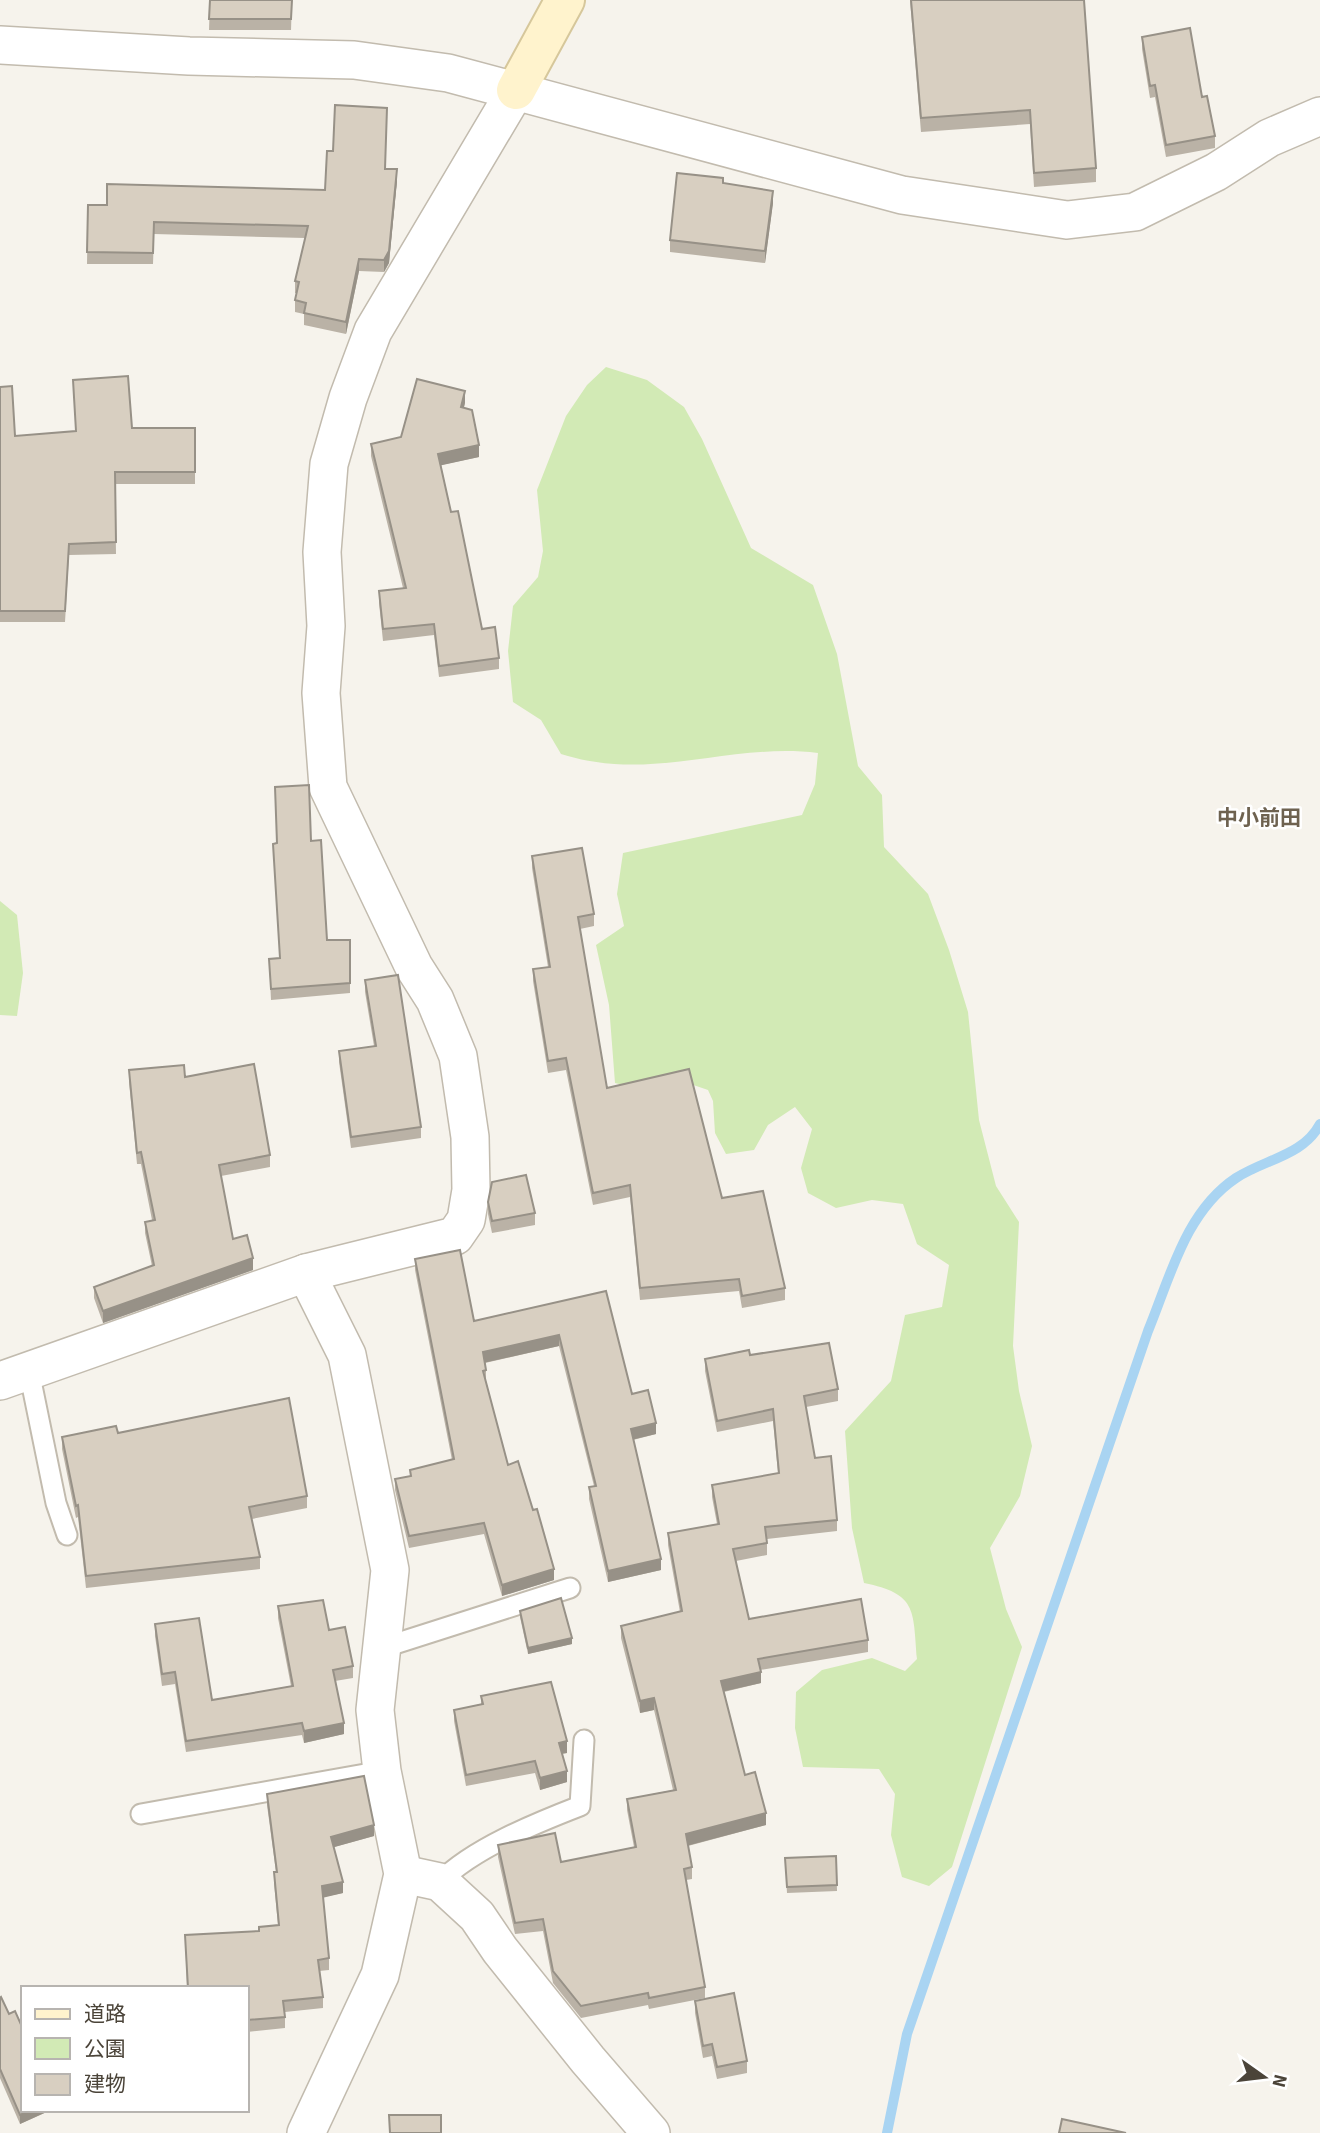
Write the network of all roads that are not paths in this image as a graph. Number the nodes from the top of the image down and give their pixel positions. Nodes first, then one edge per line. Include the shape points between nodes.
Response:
1 (565, 0) edge
2 (0, 45) edge
3 (516, 90) junction
4 (1320, 116) edge
5 (306, 1273) junction
6 (15, 1376) edge
7 (67, 1535) dead end
8 (570, 1588) dead end
9 (382, 1648) junction
10 (584, 1740) dead end
11 (382, 1771) junction
12 (141, 1814) dead end
13 (403, 1874) junction
14 (440, 1882) junction
15 (306, 2133) edge
16 (651, 2133) edge

1 - 3 street
2 - 3 street via 354,60 449,73
3 - 4 street via 902,195 1067,220 1135,212 1216,172 1269,138
3 - 5 street via 373,331 329,464 322,552 326,626 321,693 328,787 414,967 435,1000 458,1056 470,1137 471,1190 466,1220 455,1236
5 - 6 street
5 - 9 street via 348,1355 369,1455 390,1570
6 - 7 lane
8 - 9 lane
9 - 11 street via 375,1710
10 - 14 lane via 580,1806 537,1822 457,1864
11 - 12 lane
11 - 13 street
13 - 14 street
13 - 15 street via 380,1975
14 - 16 street via 477,1916

